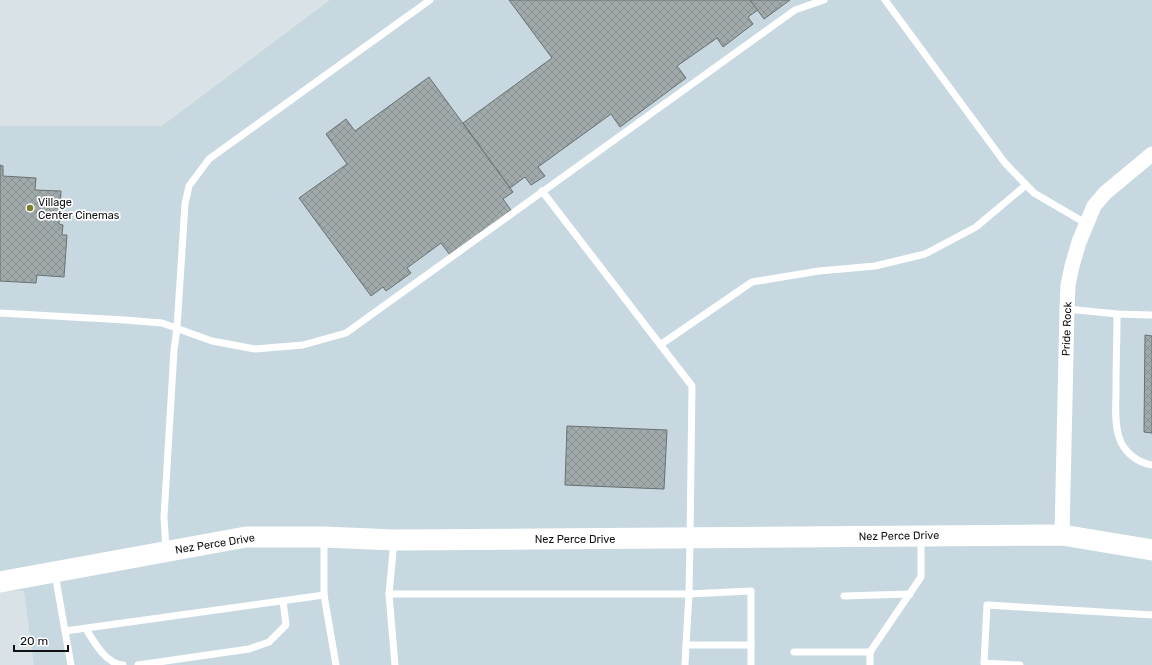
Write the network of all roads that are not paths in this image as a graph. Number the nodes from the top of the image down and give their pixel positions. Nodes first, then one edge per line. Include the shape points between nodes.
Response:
1 (430, 0) edge
2 (824, 0) edge
3 (885, 0) edge
4 (1152, 154) edge
5 (1026, 185) junction
6 (542, 192) junction
7 (1087, 224) junction
8 (1067, 309) junction
9 (0, 313) edge
10 (1117, 314) junction
11 (1152, 315) edge
12 (177, 328) junction
13 (660, 345) junction
14 (1152, 465) edge
15 (1062, 535) junction
16 (921, 536) junction
17 (324, 537) junction
18 (690, 538) junction
19 (394, 540) junction
20 (1152, 550) edge
21 (166, 552) junction
22 (54, 572) junction
23 (0, 582) edge
24 (389, 594) junction
25 (689, 594) junction
26 (910, 594) junction
27 (324, 595) junction
28 (844, 596) dead end
29 (283, 601) junction
30 (1152, 615) edge
31 (86, 629) junction
32 (65, 632) junction
33 (686, 645) junction
34 (751, 645) junction
35 (794, 652) dead end
36 (870, 652) junction
37 (981, 664) edge
38 (71, 665) edge
39 (122, 665) edge
40 (138, 665) edge
41 (336, 665) edge
42 (395, 665) edge
43 (686, 665) edge
44 (751, 665) edge
45 (870, 665) edge
46 (1020, 665) edge

1 - 12 lane via 209,160 189,186 185,204
2 - 6 lane via 795,10
3 - 5 lane via 1005,163
4 - 7 street, Pride Rock via 1105,193 1094,206
5 - 7 lane via 1034,193
5 - 13 lane via 976,228 925,254 875,266 819,271 752,282
6 - 12 lane via 346,333 303,345 255,349 212,341
6 - 13 lane
7 - 8 street, Pride Rock via 1072,266
8 - 10 lane
8 - 15 street, Pride Rock
9 - 12 lane via 132,320 162,323
10 - 11 lane
10 - 14 lane via 1116,418 1119,437 1133,457 1144,464
12 - 21 lane via 164,517
13 - 18 lane via 692,386
15 - 16 street, Nez Perce Drive
15 - 20 street, Nez Perce Drive
16 - 18 street, Nez Perce Drive
16 - 26 lane via 921,577
17 - 19 street, Nez Perce Drive
17 - 21 street, Nez Perce Drive via 246,537
17 - 27 lane
18 - 19 street, Nez Perce Drive
18 - 25 lane
19 - 24 lane
21 - 22 street, Nez Perce Drive
22 - 23 street, Nez Perce Drive
22 - 32 lane
24 - 25 lane
24 - 42 lane
25 - 33 lane
25 - 34 lane via 752,591
26 - 28 lane
26 - 36 lane
27 - 29 lane
27 - 41 lane
29 - 31 lane
29 - 40 lane via 286,625 269,642 249,649
30 - 37 lane via 987,604
31 - 32 lane
31 - 39 lane via 100,652 118,665
32 - 38 lane
33 - 34 lane
33 - 43 lane
34 - 44 lane
35 - 36 lane
36 - 45 lane
37 - 46 lane

